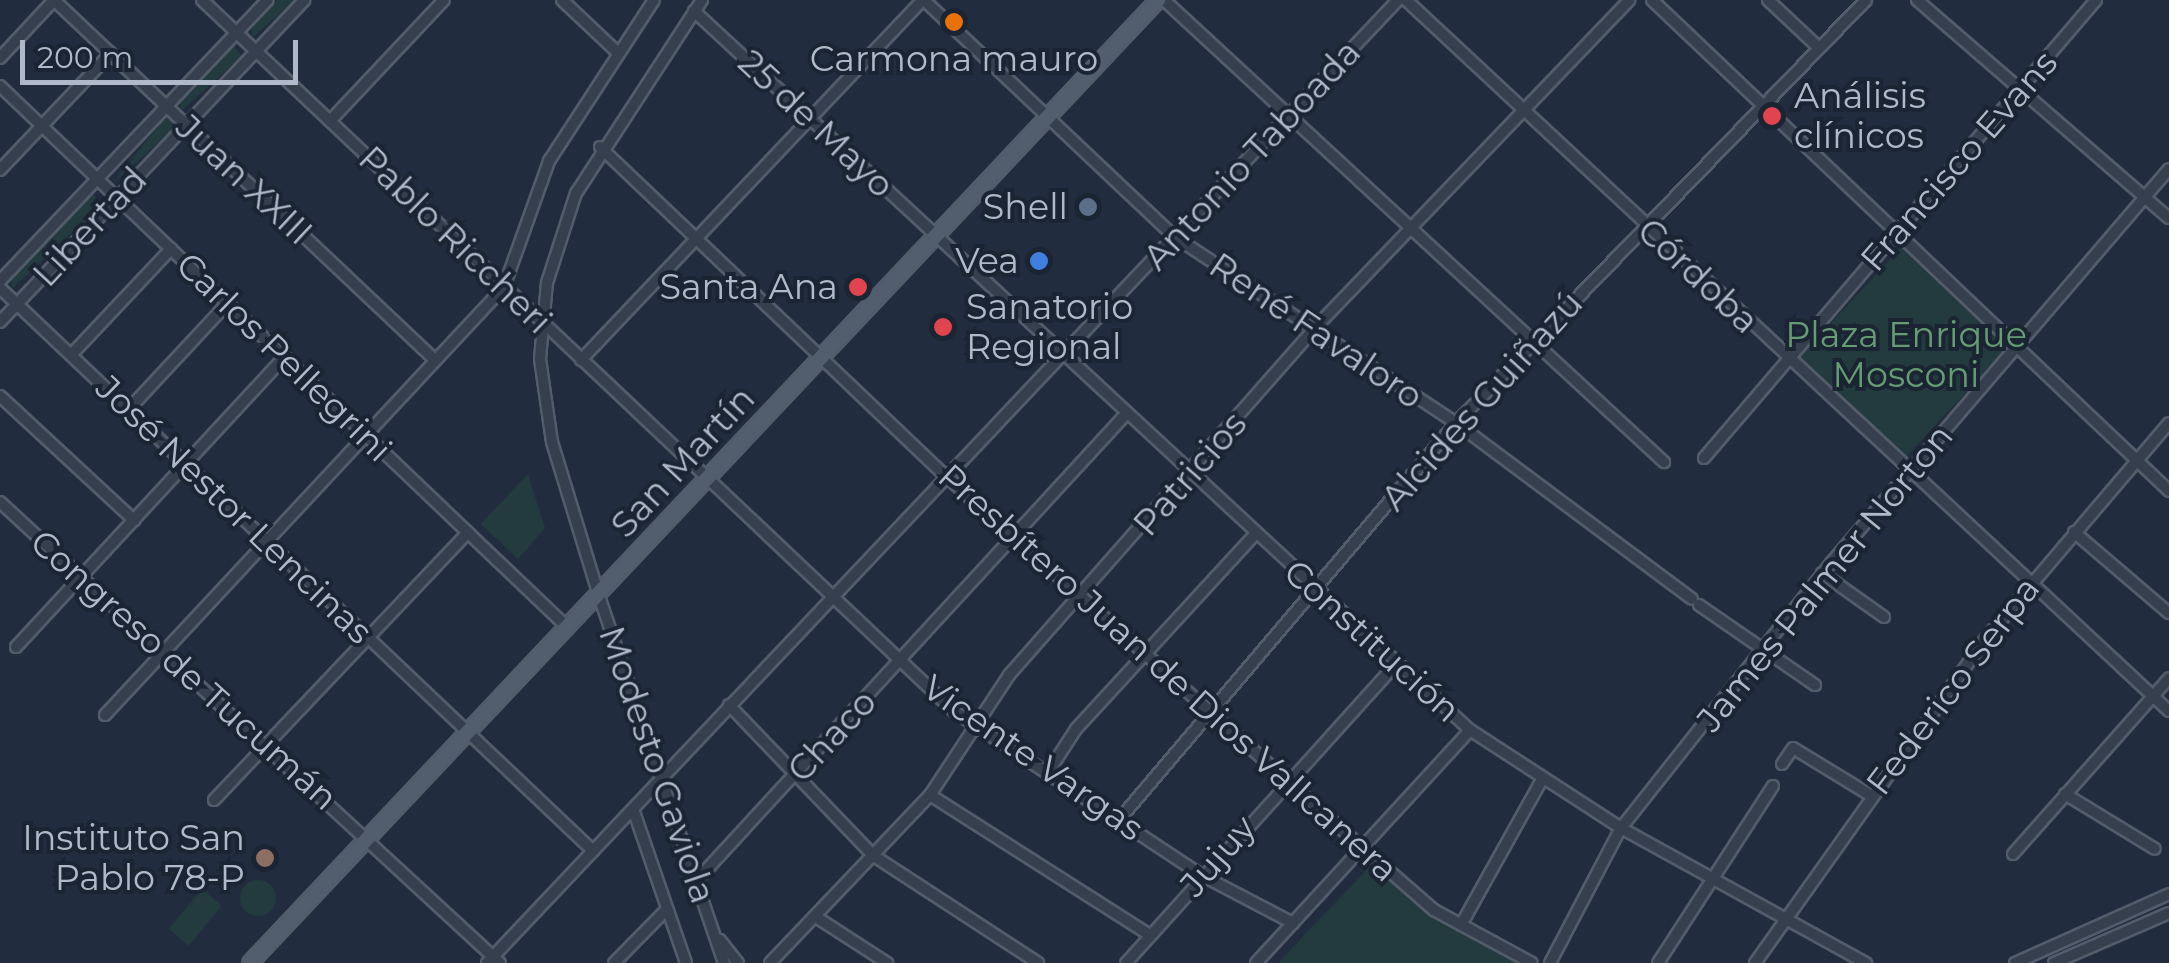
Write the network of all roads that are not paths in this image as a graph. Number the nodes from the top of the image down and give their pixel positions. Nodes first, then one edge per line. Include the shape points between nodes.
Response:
1 (54, 0) edge
2 (202, 0) edge
3 (268, 0) edge
4 (304, 0) edge
5 (444, 0) edge
6 (562, 0) edge
7 (654, 0) edge
8 (702, 0) edge
9 (924, 0) edge
10 (1161, 0) edge
11 (1398, 0) edge
12 (1406, 0) edge
13 (1629, 0) edge
14 (1652, 0) edge
15 (1768, 0) edge
16 (1866, 0) edge
17 (1917, 0) edge
18 (2096, 0) edge
19 (694, 11) junction
20 (236, 33) junction
21 (1818, 47) junction
22 (255, 51) junction
23 (617, 52) junction
24 (111, 54) junction
25 (0, 58) edge
26 (0, 86) edge
27 (2020, 90) junction
28 (1759, 105) junction
29 (167, 106) junction
30 (1524, 110) junction
31 (1290, 116) junction
32 (810, 118) junction
33 (1049, 118) junction
34 (330, 121) junction
35 (186, 124) junction
36 (42, 126) junction
37 (600, 147) junction
38 (2169, 169) edge
39 (0, 170) edge
40 (98, 178) junction
41 (2145, 197) junction
42 (118, 198) junction
43 (2169, 218) edge
44 (1644, 224) junction
45 (1409, 230) junction
46 (1894, 236) junction
47 (1175, 237) junction
48 (696, 238) junction
49 (937, 238) junction
50 (171, 249) junction
51 (0, 284) edge
52 (504, 287) junction
53 (228, 303) junction
54 (18, 304) junction
55 (0, 322) edge
56 (541, 322) junction
57 (1313, 330) junction
58 (1530, 344) junction
59 (2016, 348) junction
60 (1062, 354) junction
61 (72, 355) junction
62 (285, 357) junction
63 (822, 358) junction
64 (435, 360) junction
65 (581, 360) junction
66 (1789, 361) junction
67 (0, 396) edge
68 (128, 409) junction
69 (1126, 414) junction
70 (1456, 423) junction
71 (2169, 423) edge
72 (365, 434) junction
73 (1704, 458) dead end
74 (184, 462) junction
75 (1664, 462) dead end
76 (2136, 462) junction
77 (1908, 474) junction
78 (1192, 475) junction
79 (947, 477) junction
80 (708, 480) junction
81 (2169, 491) edge
82 (0, 502) edge
83 (134, 520) junction
84 (468, 532) junction
85 (2074, 532) junction
86 (1255, 534) junction
87 (1014, 536) junction
88 (266, 539) junction
89 (1822, 573) junction
90 (82, 576) junction
91 (2026, 588) junction
92 (1317, 592) junction
93 (599, 596) junction
94 (832, 596) junction
95 (1082, 596) junction
96 (2169, 613) edge
97 (1884, 617) dead end
98 (568, 628) junction
99 (366, 637) junction
100 (16, 647) dead end
101 (164, 649) junction
102 (1145, 653) junction
103 (1761, 654) junction
104 (901, 662) junction
105 (1396, 665) junction
106 (2169, 678) edge
107 (1815, 684) dead end
108 (2153, 697) junction
109 (730, 705) junction
110 (1208, 710) junction
111 (2169, 711) edge
112 (105, 714) dead end
113 (976, 728) junction
114 (1470, 730) junction
115 (467, 733) junction
116 (267, 744) junction
117 (1782, 764) dead end
118 (799, 771) junction
119 (1047, 774) junction
120 (1286, 780) junction
121 (1541, 780) junction
122 (658, 782) junction
123 (1773, 786) dead end
124 (2066, 794) junction
125 (930, 795) junction
126 (1870, 795) junction
127 (214, 800) dead end
128 (633, 808) junction
129 (1118, 821) junction
130 (1621, 828) junction
131 (368, 839) junction
132 (1364, 849) junction
133 (2155, 850) dead end
134 (592, 851) junction
135 (2013, 854) dead end
136 (874, 856) junction
137 (1201, 875) junction
138 (1706, 876) junction
139 (698, 879) junction
140 (2169, 894) edge
141 (667, 909) junction
142 (2169, 913) edge
143 (816, 916) junction
144 (1781, 918) junction
145 (1293, 924) junction
146 (1461, 925) junction
147 (716, 933) junction
148 (1150, 935) junction
149 (255, 961) edge
150 (493, 961) edge
151 (614, 963) edge
152 (686, 963) edge
153 (724, 963) edge
154 (738, 963) edge
155 (770, 963) edge
156 (888, 963) edge
157 (1038, 963) edge
158 (1126, 963) edge
159 (1256, 963) edge
160 (1532, 963) edge
161 (1550, 963) edge
162 (1658, 963) edge
163 (1755, 963) edge
164 (1866, 963) edge
165 (2014, 963) edge
166 (2054, 963) edge

1 - 24 street, Juan XXIII
1 - 25 street
2 - 20 street, Pablo Riccheri
3 - 20 street, Libertad
4 - 22 street, Libertad
5 - 34 street
6 - 23 street
7 - 23 street
8 - 19 street, Modesto Gaviola
9 - 32 street
9 - 33 street, René Favaloro
10 - 31 street
10 - 33 main road, San Martín
11 - 31 street, Antonio Taboada
12 - 30 street, Córdoba
13 - 30 street, Patricios
14 - 28 street
15 - 21 street
16 - 21 street, Alcides Guiñazú
17 - 27 street
18 - 27 street, Francisco Evans
19 - 32 street, 25 de Mayo
19 - 37 street, Modesto Gaviola
20 - 22 street, Pablo Riccheri
20 - 29 street, Libertad
21 - 28 street, Alcides Guiñazú
22 - 34 street, Pablo Riccheri
22 - 35 street, Libertad
23 - 52 street via 541,175
24 - 29 street, Juan XXIII
24 - 36 street
26 - 36 street, Carlos Pellegrini
27 - 41 street
27 - 46 street, Francisco Evans
28 - 44 street, Alcides Guiñazú
28 - 46 street
29 - 35 street, Juan XXIII
29 - 40 street, Libertad
30 - 44 street, Córdoba
30 - 45 street, Patricios
31 - 45 street
31 - 47 street, Antonio Taboada
32 - 48 street
32 - 49 street, 25 de Mayo
33 - 47 street, René Favaloro
33 - 49 main road, San Martín
34 - 52 street, Pablo Riccheri
35 - 42 street, Libertad
35 - 64 street, Juan XXIII
36 - 39 street
36 - 40 street, Carlos Pellegrini
37 - 48 street, Presbítero Juan de Dios Vallcanera
37 - 56 street, Modesto Gaviola via 564,221
38 - 41 street, James Palmer Norton
40 - 42 street, Carlos Pellegrini
40 - 51 street, Libertad
41 - 43 street
41 - 59 street, James Palmer Norton
42 - 50 street, Carlos Pellegrini
42 - 54 street, Libertad
44 - 58 street, Alcides Guiñazú
44 - 66 street, Córdoba
45 - 57 street, Patricios
45 - 58 street
46 - 59 street
46 - 66 street, Francisco Evans
47 - 57 street, René Favaloro
47 - 60 street, Antonio Taboada
48 - 63 street, Presbítero Juan de Dios Vallcanera
48 - 65 street
49 - 60 street, Constitución
49 - 63 main road, San Martín
50 - 53 street, Carlos Pellegrini
50 - 61 street
51 - 54 street, José Nestor Lencinas
52 - 56 street, Pablo Riccheri
52 - 64 street
53 - 62 street, Carlos Pellegrini
53 - 68 street
54 - 55 street, Libertad
54 - 61 street, José Nestor Lencinas
56 - 65 street, Pablo Riccheri
56 - 93 street, Modesto Gaviola via 544,409
57 - 70 street, René Favaloro
57 - 78 street, Patricios
58 - 70 street, Alcides Guiñazú
58 - 75 street
59 - 76 street
59 - 77 street, James Palmer Norton
60 - 69 street, Constitución
60 - 79 street, Antonio Taboada
61 - 68 street, José Nestor Lencinas
62 - 72 street, Carlos Pellegrini
62 - 74 street
63 - 79 street, Presbítero Juan de Dios Vallcanera
63 - 80 main road, San Martín
64 - 72 street
65 - 80 street, Pablo Riccheri
66 - 73 street, Francisco Evans
66 - 77 street, Córdoba
67 - 83 street
68 - 74 street, José Nestor Lencinas
69 - 78 street, Constitución
69 - 87 street, Chaco
70 - 92 street, Alcides Guiñazú
70 - 103 street, René Favaloro
71 - 76 street, Federico Serpa
72 - 84 street, Carlos Pellegrini
72 - 88 street
74 - 83 street
74 - 88 street, José Nestor Lencinas
76 - 81 street
76 - 85 street, Federico Serpa
77 - 89 street, James Palmer Norton
77 - 91 street, Córdoba
78 - 86 street, Constitución
78 - 95 street, Patricios
79 - 87 street, Presbítero Juan de Dios Vallcanera
79 - 94 street, Antonio Taboada
80 - 93 main road, San Martín
80 - 94 street, Vicente Vargas
82 - 90 street, Congreso de Tucumán
83 - 90 street
84 - 98 street, Carlos Pellegrini
84 - 99 street
85 - 91 street, Federico Serpa
85 - 96 street
86 - 92 street, Constitución
86 - 102 street
87 - 95 street, Presbítero Juan de Dios Vallcanera
87 - 104 street, Chaco
88 - 99 street, José Nestor Lencinas
88 - 101 street
89 - 97 street
89 - 103 street, James Palmer Norton
90 - 100 street
90 - 101 street, Congreso de Tucumán
91 - 108 street, Córdoba
91 - 126 street, Federico Serpa
92 - 105 street, Constitución
92 - 110 street, Alcides Guiñazú
93 - 98 main road, San Martín
93 - 122 street, Modesto Gaviola
94 - 104 street, Vicente Vargas
94 - 109 street, Antonio Taboada
95 - 102 street, Presbítero Juan de Dios Vallcanera
95 - 113 street, Patricios via 1009,675
98 - 115 main road, San Martín
99 - 115 street, José Nestor Lencinas
99 - 116 street
101 - 112 street
101 - 116 street, Congreso de Tucumán
102 - 110 street, Presbítero Juan de Dios Vallcanera
102 - 119 street
103 - 107 street, René Favaloro
103 - 130 street, James Palmer Norton
104 - 113 street, Vicente Vargas
104 - 118 street, Chaco
105 - 114 street, Constitución
105 - 120 street, Jujuy
106 - 108 street
108 - 111 street, Córdoba
108 - 124 street
109 - 118 street
109 - 122 street, Antonio Taboada
110 - 120 street, Presbítero Juan de Dios Vallcanera
110 - 129 street, Alcides Guiñazú
113 - 119 street, Vicente Vargas
113 - 125 street, Patricios
114 - 121 street, Constitución
114 - 132 street
115 - 131 main road, San Martín
115 - 134 street, José Nestor Lencinas
116 - 127 street
116 - 131 street, Congreso de Tucumán
117 - 126 street via 1793,748
118 - 136 street
118 - 139 street, Chaco
119 - 129 street, Vicente Vargas
120 - 132 street, Presbítero Juan de Dios Vallcanera
120 - 137 street, Jujuy
121 - 130 street, Constitución
121 - 146 street
122 - 128 street, Antonio Taboada
122 - 139 street, Modesto Gaviola
123 - 138 street
124 - 133 street
124 - 135 street
125 - 136 street, Patricios
125 - 148 street
126 - 144 street, Federico Serpa
128 - 134 street, Antonio Taboada
128 - 141 street
129 - 137 street, Vicente Vargas
130 - 138 street, Constitución
130 - 161 street, James Palmer Norton
131 - 149 main road, San Martín
131 - 150 street, Congreso de Tucumán
132 - 145 street
132 - 146 street, Presbítero Juan de Dios Vallcanera
134 - 150 street, Antonio Taboada
136 - 143 street, Patricios
136 - 157 street
137 - 145 street, Vicente Vargas
137 - 148 street, Jujuy
138 - 144 street, Constitución
138 - 162 street
139 - 147 street, Modesto Gaviola
140 - 165 street
141 - 151 street
141 - 152 street
142 - 166 street
143 - 155 street, Patricios
143 - 156 street
144 - 163 street, Federico Serpa
144 - 164 street, Constitución
145 - 159 street
146 - 160 street, Presbítero Juan de Dios Vallcanera
147 - 153 street, Modesto Gaviola
147 - 154 street, Modesto Gaviola
148 - 158 street, Jujuy

